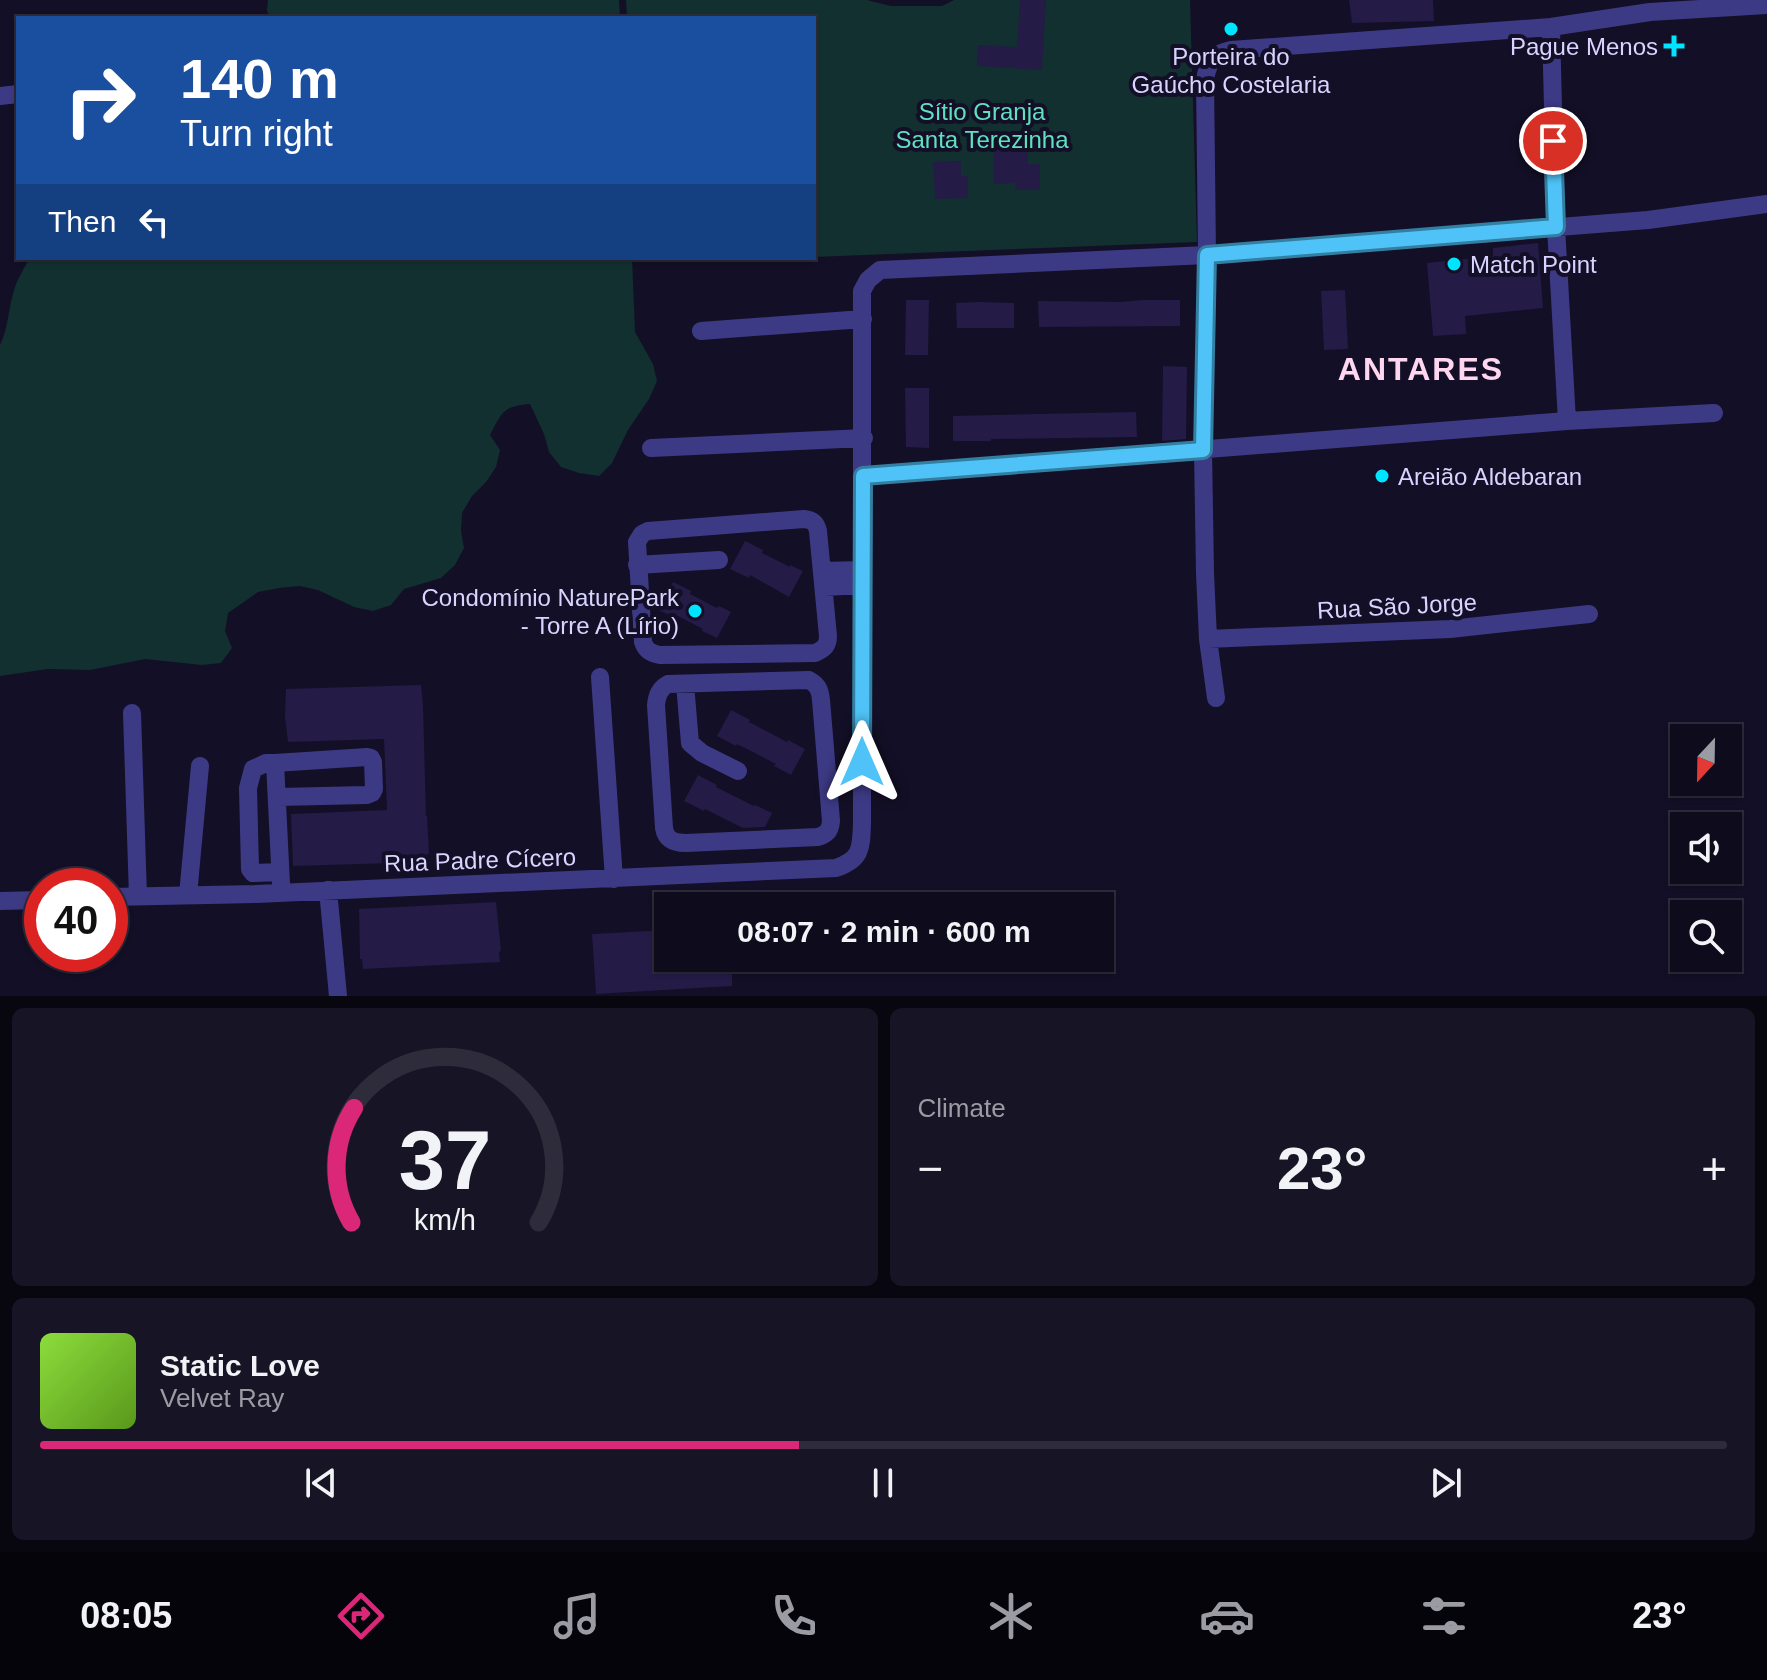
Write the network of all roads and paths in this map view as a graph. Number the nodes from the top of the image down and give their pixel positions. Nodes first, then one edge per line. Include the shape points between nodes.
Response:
1 (1767, 5) edge
2 (1650, 6) edge
3 (1551, 27) junction
4 (1767, 204) edge
5 (1556, 227) junction
6 (1207, 255) junction
7 (863, 319) junction
8 (701, 331) dead end
9 (1714, 413) dead end
10 (1567, 421) junction
11 (864, 438) junction
12 (651, 448) dead end
13 (1203, 450) junction
14 (863, 476) junction
15 (719, 560) dead end
16 (637, 565) junction
17 (863, 577) junction
18 (823, 579) junction
19 (1589, 614) dead end
20 (1208, 639) junction
21 (600, 677) dead end
22 (685, 684) junction
23 (1216, 698) dead end
24 (132, 713) dead end
25 (862, 762) junction
26 (275, 763) junction
27 (827, 763) junction
28 (200, 766) dead end
29 (738, 771) dead end
30 (278, 797) junction
31 (280, 872) junction
32 (614, 879) junction
33 (328, 890) junction
34 (281, 892) junction
35 (188, 895) junction
36 (128, 896) edge
37 (138, 896) junction
38 (24, 900) edge
39 (0, 901) edge
40 (338, 996) edge

1 - 2 street
2 - 3 street
3 - 5 street
3 - 6 street via 1219,52 1205,78
4 - 5 street
5 - 6 street
5 - 10 street
6 - 7 street via 880,270 862,291
6 - 13 street
7 - 8 street
7 - 11 street
9 - 10 street
10 - 13 street
11 - 12 street
11 - 14 street
13 - 14 street
13 - 20 street
14 - 17 street
15 - 16 street
16 - 18 street via 637,542 648,531 804,519 816,524
16 - 18 street via 643,642 645,649 660,655 824,649 828,636
17 - 18 street
17 - 25 street
19 - 20 street, Rua São Jorge via 1450,629
20 - 23 street
21 - 32 street
22 - 27 street via 809,680 820,690
22 - 27 street via 668,684 657,697 664,828 670,840 824,835 831,821
22 - 29 street via 690,743
24 - 37 street
25 - 27 street
25 - 32 street, Rua Padre Cícero via 862,839 851,863
26 - 30 street
26 - 30 street via 367,757 373,762 374,789 367,795
26 - 31 street via 253,769 249,778 250,869
28 - 35 street
30 - 31 street
31 - 34 street
32 - 33 street, Rua Padre Cícero
33 - 34 street, Rua Padre Cícero
33 - 40 street
34 - 35 street, Rua Padre Cícero
35 - 37 street, Rua Padre Cícero
36 - 37 street, Rua Padre Cícero
38 - 39 street

